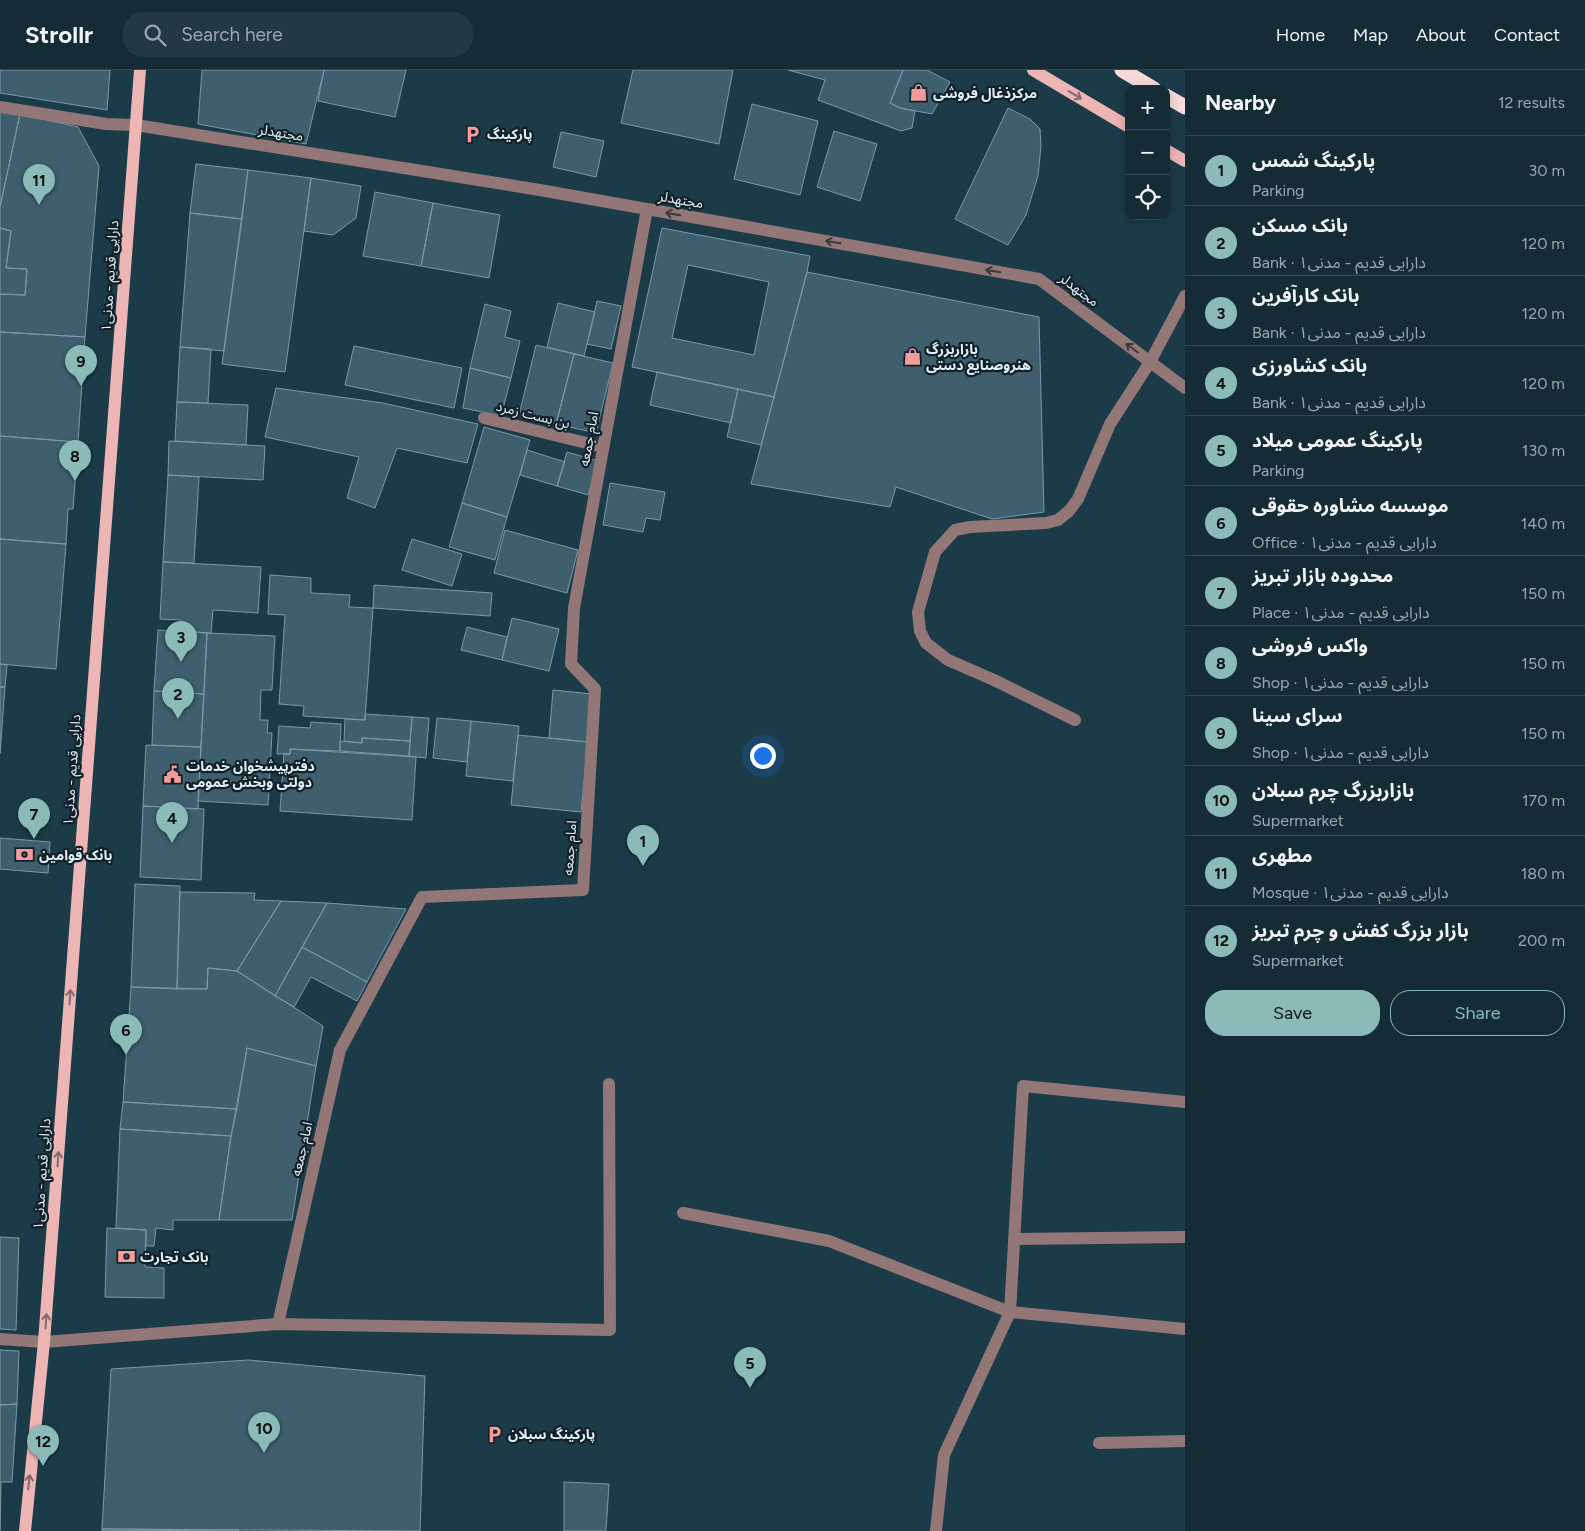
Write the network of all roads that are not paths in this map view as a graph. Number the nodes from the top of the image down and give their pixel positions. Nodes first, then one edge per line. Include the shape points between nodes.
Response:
1 (140, 70) edge
2 (1033, 70) edge
3 (1122, 70) edge
4 (1147, 85) edge
5 (1170, 98) edge
6 (0, 107) edge
7 (1185, 107) edge
8 (136, 125) junction
9 (1125, 125) edge
10 (1170, 152) edge
11 (1185, 161) edge
12 (647, 210) junction
13 (1185, 296) edge
14 (1150, 362) junction
15 (1185, 388) edge
16 (484, 418) dead end
17 (603, 447) junction
18 (1075, 720) dead end
19 (609, 1084) dead end
20 (1185, 1102) edge
21 (683, 1213) dead end
22 (1185, 1237) edge
23 (1014, 1239) junction
24 (1010, 1312) junction
25 (278, 1324) junction
26 (1185, 1329) edge
27 (0, 1339) edge
28 (44, 1342) junction
29 (1185, 1441) edge
30 (1098, 1443) dead end
31 (25, 1531) edge
32 (936, 1531) edge

1 - 8 main road, دارایی قدیم - مدنی۱
2 -> 9 main road
3 - 4 highway
5 - 7 highway
6 - 8 street, مجتهدلر via 106,124
8 - 12 street, مجتهدلر
28 -> 8 main road, دارایی قدیم - مدنی۱
10 - 11 main road
14 -> 12 street, مجتهدلر via 1039,279
12 - 17 street, امام جمعه
13 - 14 street
14 - 15 street, مجتهدلر
14 - 18 street via 1110,424 1088,480 1069,511 1058,520 1046,523 970,526 954,530 935,552 918,612 920,632 926,643 948,660
16 - 17 street, بن بست زمرد
17 - 25 street, امام جمعه via 574,608 571,664 596,689 583,890 422,897 340,1050
19 - 25 street via 610,1330
20 - 23 street via 1024,1086
21 - 24 street via 829,1241
22 - 23 street
23 - 24 street
24 - 26 street
24 - 32 street via 944,1455
25 - 28 street
27 - 28 street
31 -> 28 main road, دارایی قدیم - مدنی۱
29 - 30 street

